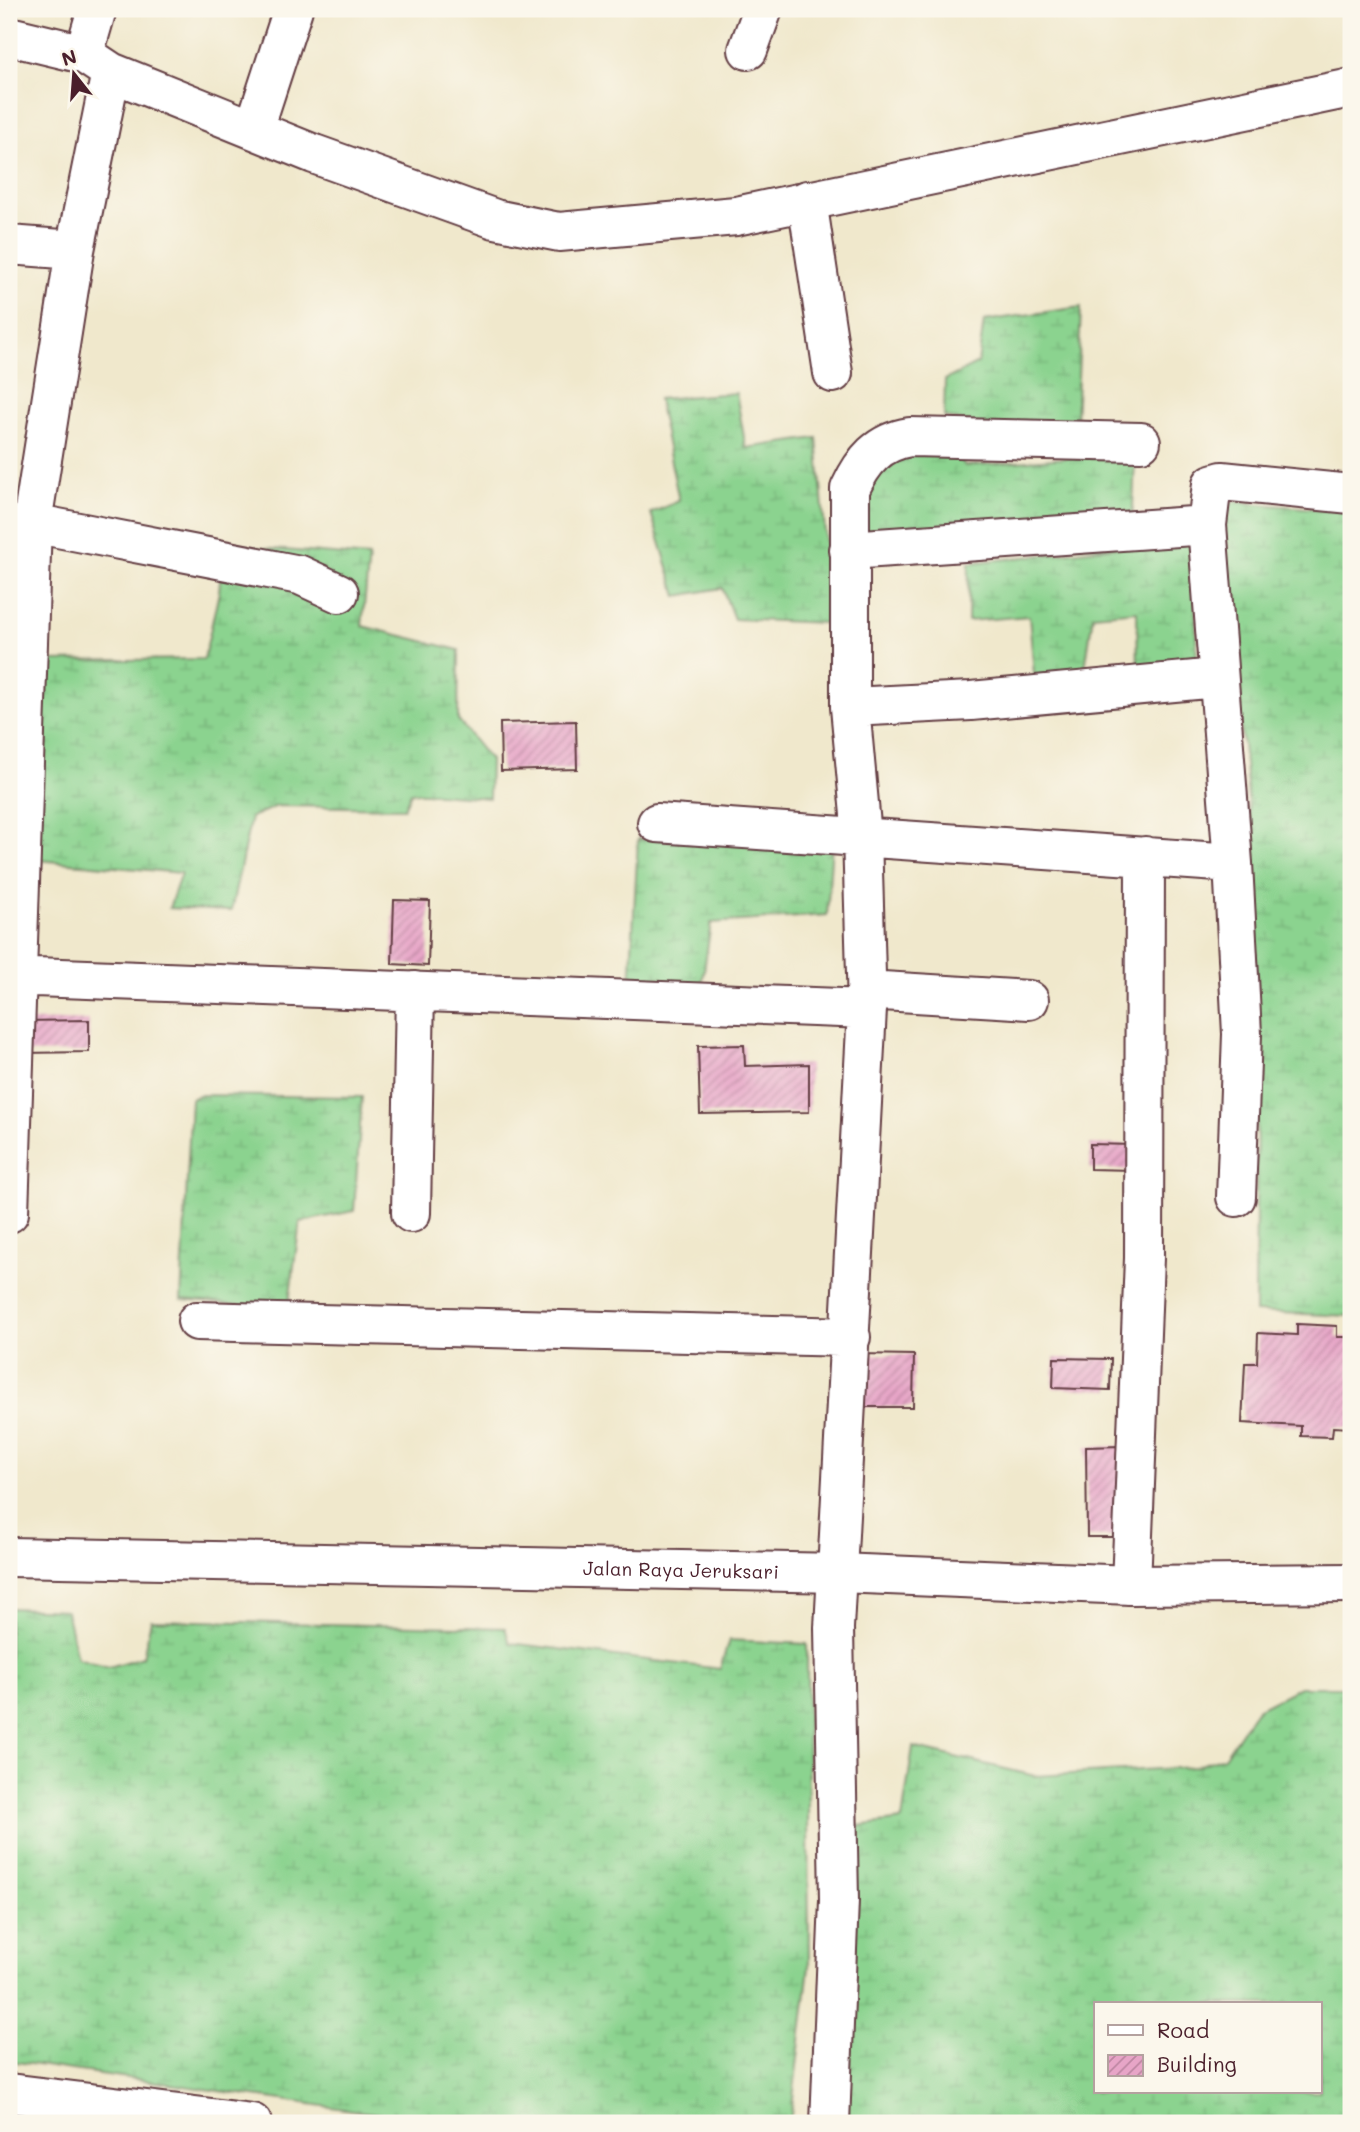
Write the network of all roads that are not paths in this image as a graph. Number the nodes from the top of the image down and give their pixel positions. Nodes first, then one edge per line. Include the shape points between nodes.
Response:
1 (97, 9) edge
2 (293, 9) edge
3 (763, 9) edge
4 (9, 36) edge
5 (748, 50) dead end
6 (98, 63) junction
7 (1351, 89) edge
8 (254, 129) junction
9 (807, 200) junction
10 (9, 245) edge
11 (75, 250) junction
12 (833, 373) dead end
13 (1141, 442) dead end
14 (1351, 494) edge
15 (32, 523) junction
16 (1207, 525) junction
17 (849, 550) junction
18 (339, 593) dead end
19 (1217, 678) junction
20 (850, 707) junction
21 (657, 822) dead end
22 (862, 836) junction
23 (1145, 856) junction
24 (1233, 863) junction
25 (12, 976) edge
26 (415, 991) junction
27 (867, 999) junction
28 (1029, 1000) dead end
29 (1236, 1197) dead end
30 (9, 1213) edge
31 (411, 1213) dead end
32 (197, 1321) dead end
33 (851, 1337) junction
34 (9, 1557) edge
35 (1351, 1583) edge
36 (1131, 1585) junction
37 (837, 1597) junction
38 (9, 2093) edge
39 (252, 2123) edge
40 (830, 2123) edge

1 - 6 street
2 - 8 street
3 - 5 street
4 - 6 street
6 - 8 street
6 - 11 street
7 - 9 street
8 - 9 street via 495,219 559,232 736,216
9 - 12 street
10 - 11 street
11 - 15 street
13 - 17 street via 895,439 866,459 850,489
14 - 16 street via 1216,482 1210,486
15 - 18 street via 300,575
15 - 25 street
16 - 17 street
16 - 19 street
17 - 20 street
19 - 20 street via 971,701
19 - 24 street
20 - 22 street
21 - 22 street
22 - 23 street
22 - 27 street
23 - 24 street
23 - 36 street via 1144,1258
24 - 29 street via 1242,1034
25 - 26 street
25 - 30 street
26 - 27 street
26 - 31 street
27 - 28 street
27 - 33 street
32 - 33 street
33 - 37 street
34 - 37 street, Jalan Raya Jeruksari
35 - 36 street, Jalan Raya Jeruksari
36 - 37 street, Jalan Raya Jeruksari
37 - 40 street via 839,1900
38 - 39 street

